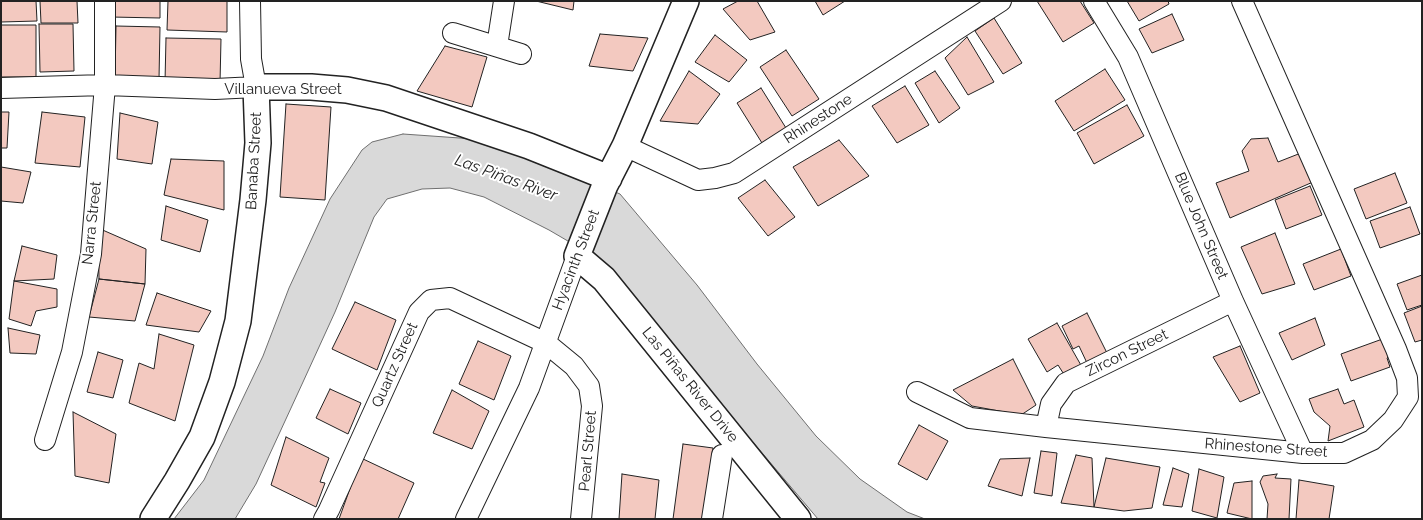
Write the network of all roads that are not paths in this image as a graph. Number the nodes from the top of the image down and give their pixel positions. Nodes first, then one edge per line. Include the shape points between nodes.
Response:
1 (105, 1) edge
2 (250, 1) edge
3 (504, 1) edge
4 (686, 1) edge
5 (1001, 1) edge
6 (1094, 1) edge
7 (1242, 1) edge
8 (453, 33) dead end
9 (497, 46) junction
10 (521, 54) dead end
11 (104, 85) junction
12 (256, 87) junction
13 (1, 88) edge
14 (625, 146) junction
15 (607, 182) junction
16 (579, 252) junction
17 (1233, 301) junction
18 (546, 343) junction
19 (917, 392) dead end
20 (1046, 427) junction
21 (45, 440) dead end
22 (1303, 453) junction
23 (722, 455) dead end
24 (153, 519) edge
25 (324, 519) edge
26 (466, 519) edge
27 (581, 519) edge
28 (712, 519) edge
29 (798, 519) edge

1 - 11 street, Narra Street
2 - 12 street, Banaba Street via 251,59
3 - 9 street
4 - 14 street, Hyacinth Street
5 - 14 street, Rhinestone via 734,173 698,180
6 - 17 street, Blue John Street via 1128,57
7 - 22 street, Rhinestone Street via 1407,378 1408,397 1393,420 1372,440 1344,453
8 - 9 street
9 - 10 street
11 - 12 street, Villanueva Street via 215,89
11 - 13 street, Villanueva Street
11 - 21 street, Narra Street via 91,254 72,352
12 - 15 street, Villanueva Street via 311,86 386,98 529,146
12 - 24 street, Banaba Street via 258,143 238,321 222,382 202,438
14 - 15 street, Hyacinth Street
15 - 16 street, Hyacinth Street
16 - 18 street, Hyacinth Street
16 - 29 street, Las Piñas River Drive
17 - 20 street, Zircon Street via 1066,383 1051,404
17 - 22 street, Blue John Street
18 - 25 street, Quartz Street via 450,298 431,300 419,312
18 - 26 street, Hyacinth Street
18 - 27 street, Pearl Street via 574,366 589,386 592,406
19 - 20 street, Rhinestone Street via 970,418
20 - 22 street, Rhinestone Street
23 - 28 street

